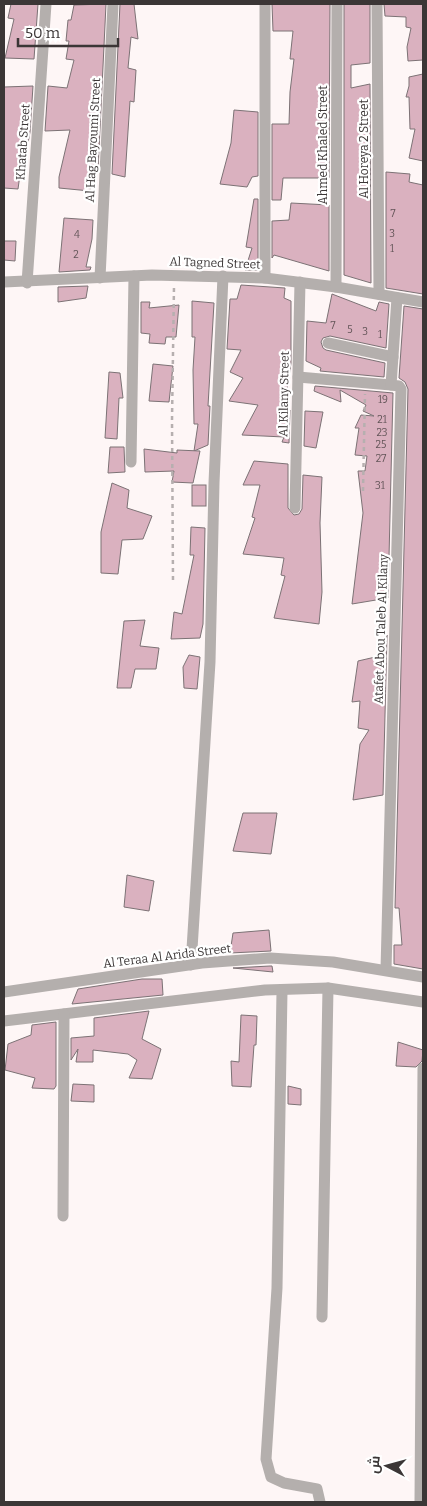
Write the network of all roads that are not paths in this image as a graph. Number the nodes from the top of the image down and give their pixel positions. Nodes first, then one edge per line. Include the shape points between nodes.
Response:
1 (46, 4) edge
2 (113, 4) edge
3 (265, 4) edge
4 (337, 4) edge
5 (377, 4) edge
6 (134, 276) junction
7 (223, 276) junction
8 (100, 278) junction
9 (265, 278) junction
10 (4, 282) edge
11 (300, 282) junction
12 (27, 283) junction
13 (336, 286) junction
14 (379, 294) junction
15 (397, 298) junction
16 (423, 302) edge
17 (328, 343) dead end
18 (393, 357) junction
19 (298, 377) junction
20 (391, 385) junction
21 (131, 462) dead end
22 (295, 508) dead end
23 (191, 965) junction
24 (386, 970) junction
25 (423, 977) edge
26 (328, 988) junction
27 (282, 991) junction
28 (4, 992) edge
29 (423, 1002) edge
30 (64, 1014) junction
31 (4, 1021) edge
32 (423, 1068) edge
33 (63, 1216) dead end
34 (322, 1317) dead end
35 (320, 1502) edge
36 (420, 1502) edge

1 - 12 street, Khatab Street
2 - 8 street, Al Hag Bayoumi Street
3 - 9 street
4 - 13 street, Ahmed Khaled Street
5 - 14 street, Al Horeya 2 Street
6 - 7 street, Al Tagned Street
6 - 8 street, Al Tagned Street
6 - 21 street
7 - 9 street, Al Tagned Street
7 - 23 street via 210,662
8 - 12 street, Al Tagned Street
9 - 11 street, Al Tagned Street
10 - 12 street, Al Tagned Street
11 - 13 street, Al Tagned Street
11 - 19 street, Al Kilany Street
13 - 14 street, Al Tagned Street
14 - 15 street, Al Tagned Street
15 - 16 street, Al Tagned Street
15 - 18 street
17 - 18 street
18 - 20 street
19 - 20 street
19 - 22 street, Al Kilany Street
20 - 24 street, Atafet Abou Taleb Al Kilany via 401,389
23 - 24 street, Al Teraa Al Arida Street via 282,958
23 - 28 street, Al Teraa Al Arida Street
24 - 25 street, Al Teraa Al Arida Street
26 - 27 street
26 - 29 street
26 - 34 street
27 - 30 street via 265,990
27 - 35 street via 277,1288 266,1459 272,1477 284,1483 317,1489
30 - 31 street
30 - 33 street
32 - 36 street

